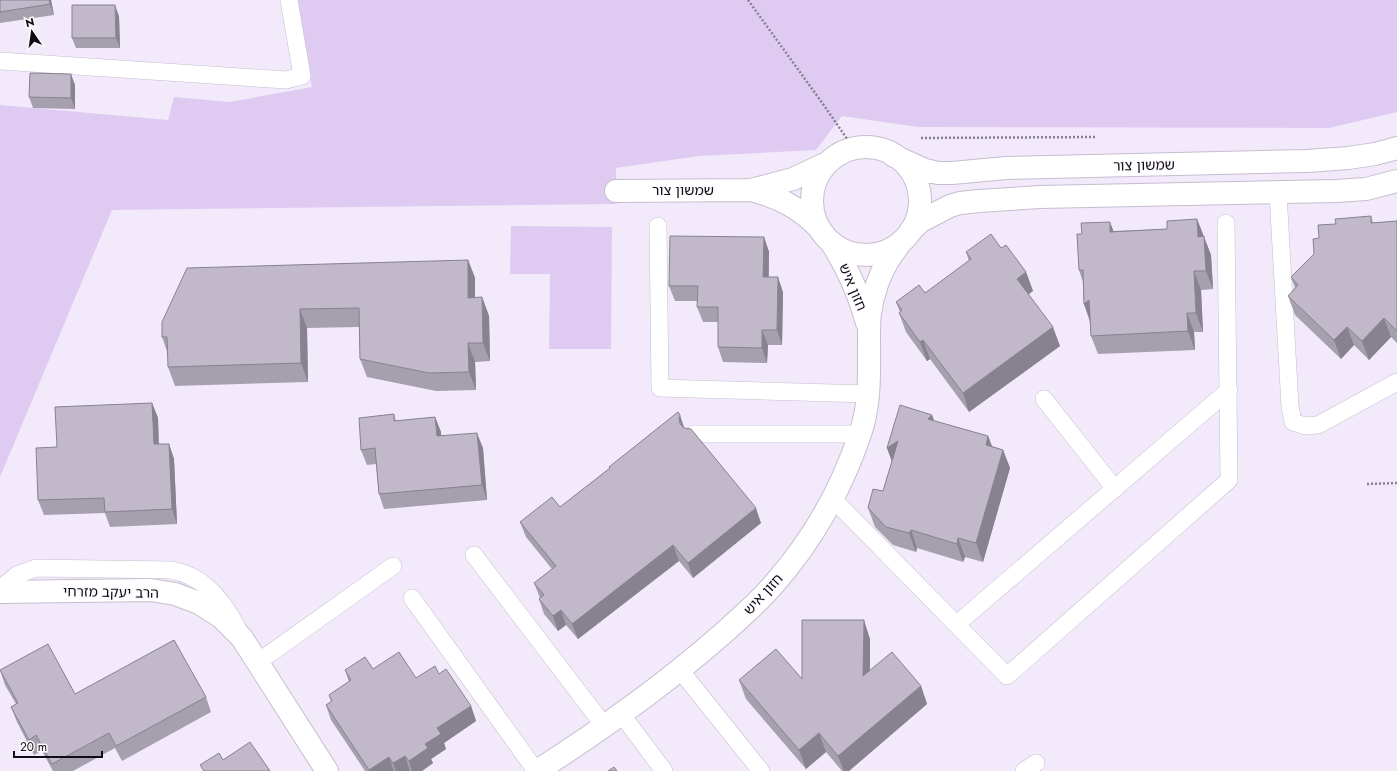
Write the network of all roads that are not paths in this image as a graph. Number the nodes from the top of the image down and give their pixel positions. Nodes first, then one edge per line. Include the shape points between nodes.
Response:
1 (289, 0) edge
2 (0, 61) edge
3 (1397, 148) edge
4 (844, 154) junction
5 (894, 156) junction
6 (1397, 181) edge
7 (616, 190) dead end
8 (751, 190) junction
9 (1278, 193) junction
10 (1226, 224) dead end
11 (658, 226) dead end
12 (825, 236) junction
13 (906, 236) junction
14 (870, 335) junction
15 (1397, 382) edge
16 (1229, 390) junction
17 (869, 394) junction
18 (1044, 399) dead end
19 (694, 434) edge
20 (861, 434) junction
21 (1114, 489) junction
22 (832, 498) junction
23 (474, 555) dead end
24 (393, 566) dead end
25 (0, 590) edge
26 (412, 598) dead end
27 (957, 624) junction
28 (258, 662) junction
29 (680, 670) junction
30 (613, 721) junction
31 (327, 771) edge
32 (537, 771) edge
33 (664, 771) edge
34 (760, 771) edge

1 - 2 lane via 302,76 286,80
3 - 5 street, שמשון צור via 1348,158 1307,161 1006,168 952,173 925,170
4 - 5 street via 863,148 879,149
4 - 8 street, שמשון צור via 793,179
4 - 12 street via 825,166 814,188 813,214
5 - 13 street via 912,173 918,189 919,207 915,223
6 - 9 street via 1366,189
7 - 8 street, שמשון צור
8 - 12 street, שמשון צור via 768,194 791,205 805,215
9 - 13 street via 1040,197 960,203 921,221
9 - 15 lane via 1293,422 1305,426 1318,425
10 - 16 lane
11 - 17 lane via 660,388
12 - 13 street via 845,251 861,255 886,251
12 - 14 street, חזון איש via 844,264 856,289
13 - 14 street, חזון איש via 880,276 870,313
14 - 17 street, חזון איש
16 - 21 lane
16 - 27 lane via 1229,480 1007,676
17 - 20 street, חזון איש
18 - 21 lane
19 - 20 lane
20 - 22 street, חזון איש
21 - 27 lane
22 - 27 lane
22 - 29 street, חזון איש via 798,554 774,584 744,615
23 - 30 lane
24 - 28 lane
25 - 28 street, הרב יעקב מזרחי via 151,590 175,594 199,602 221,617 242,638
26 - 32 lane
28 - 31 street, הרב יעקב מזרחי
29 - 30 street, חזון איש
29 - 34 lane
30 - 32 street, חזון איש
30 - 33 lane

